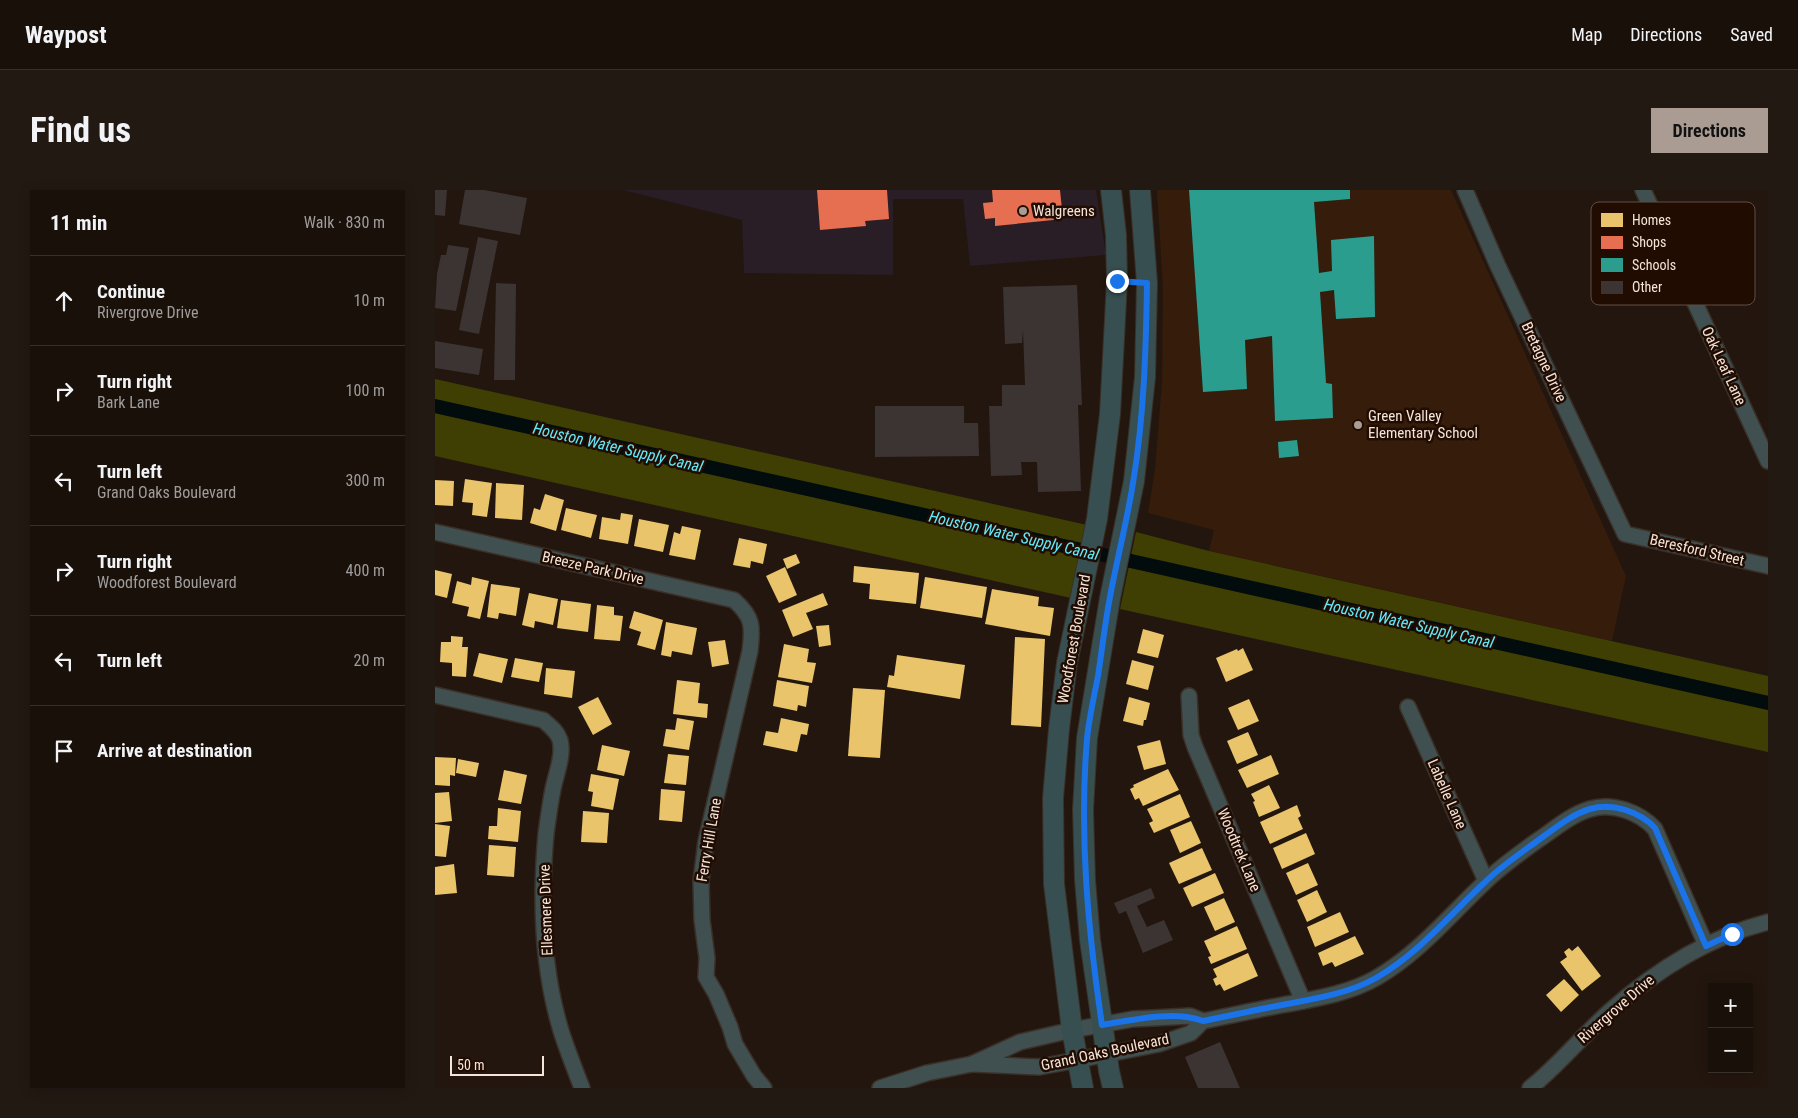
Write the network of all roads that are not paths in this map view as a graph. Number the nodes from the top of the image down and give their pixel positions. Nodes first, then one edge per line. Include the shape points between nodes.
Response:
1 (1111, 190) edge
2 (1140, 190) edge
3 (1465, 190) edge
4 (1643, 190) edge
5 (1649, 202) edge
6 (1117, 281) junction
7 (1147, 283) junction
8 (1696, 305) edge
9 (1768, 460) edge
10 (435, 532) edge
11 (1625, 534) joint
12 (1768, 566) edge
13 (745, 612) joint
14 (435, 695) edge
15 (1189, 696) dead end
16 (1408, 707) dead end
17 (1486, 881) junction
18 (1768, 922) edge
19 (1706, 946) junction
20 (1303, 1001) junction
21 (1203, 1021) junction
22 (1102, 1025) junction
23 (1072, 1030) junction
24 (1106, 1054) junction
25 (1077, 1060) junction
26 (971, 1064) junction
27 (582, 1088) edge
28 (764, 1088) edge
29 (880, 1088) edge
30 (1083, 1088) edge
31 (1113, 1088) edge
32 (1530, 1088) edge

1 - 6 main road, Woodforest Boulevard
2 - 7 main road, Woodforest Boulevard
3 - 11 street, Bretagne Drive
4 - 5 street, Oak Leaf Lane
6 - 7 main road
6 - 23 main road, Woodforest Boulevard via 1111,414 1097,519 1067,664 1053,798 1054,884
7 - 22 main road, Woodforest Boulevard via 1145,377 1139,438 1087,738 1083,810 1085,880
8 - 9 street, Oak Leaf Lane
10 - 13 street, Breeze Park Drive via 734,600
11 - 12 street, Beresford Street
13 - 28 street, Ferry Hill Lane via 753,628 750,651 706,841 701,881 702,920 706,977 735,1044
14 - 27 street, Ellesmere Drive via 543,720 555,730 560,741 547,821 544,932 552,994 562,1035
15 - 20 street, Woodtrek Lane via 1195,747
16 - 17 street, Labelle Lane
17 - 19 street, Grand Oaks Boulevard via 1528,848 1589,809 1600,806 1635,813 1655,828
17 - 20 street, Grand Oaks Boulevard via 1399,964 1350,989
18 - 19 street, Rivergrove Drive
19 - 32 street, Rivergrove Drive via 1684,956 1628,996
20 - 21 street, Grand Oaks Boulevard
21 - 22 street, Grand Oaks Boulevard via 1181,1016
21 - 24 street, Grand Oaks Boulevard via 1191,1032 1159,1044
22 - 23 street, Grand Oaks Boulevard
22 - 24 main road, Woodforest Boulevard
23 - 25 main road, Woodforest Boulevard
23 - 26 street, Grand Oaks Boulevard via 1020,1042
24 - 25 street, Grand Oaks Boulevard
24 - 31 main road, Woodforest Boulevard
25 - 26 street, Grand Oaks Boulevard via 1039,1067
25 - 30 main road, Woodforest Boulevard
26 - 29 street, Grand Oaks Boulevard via 927,1072

